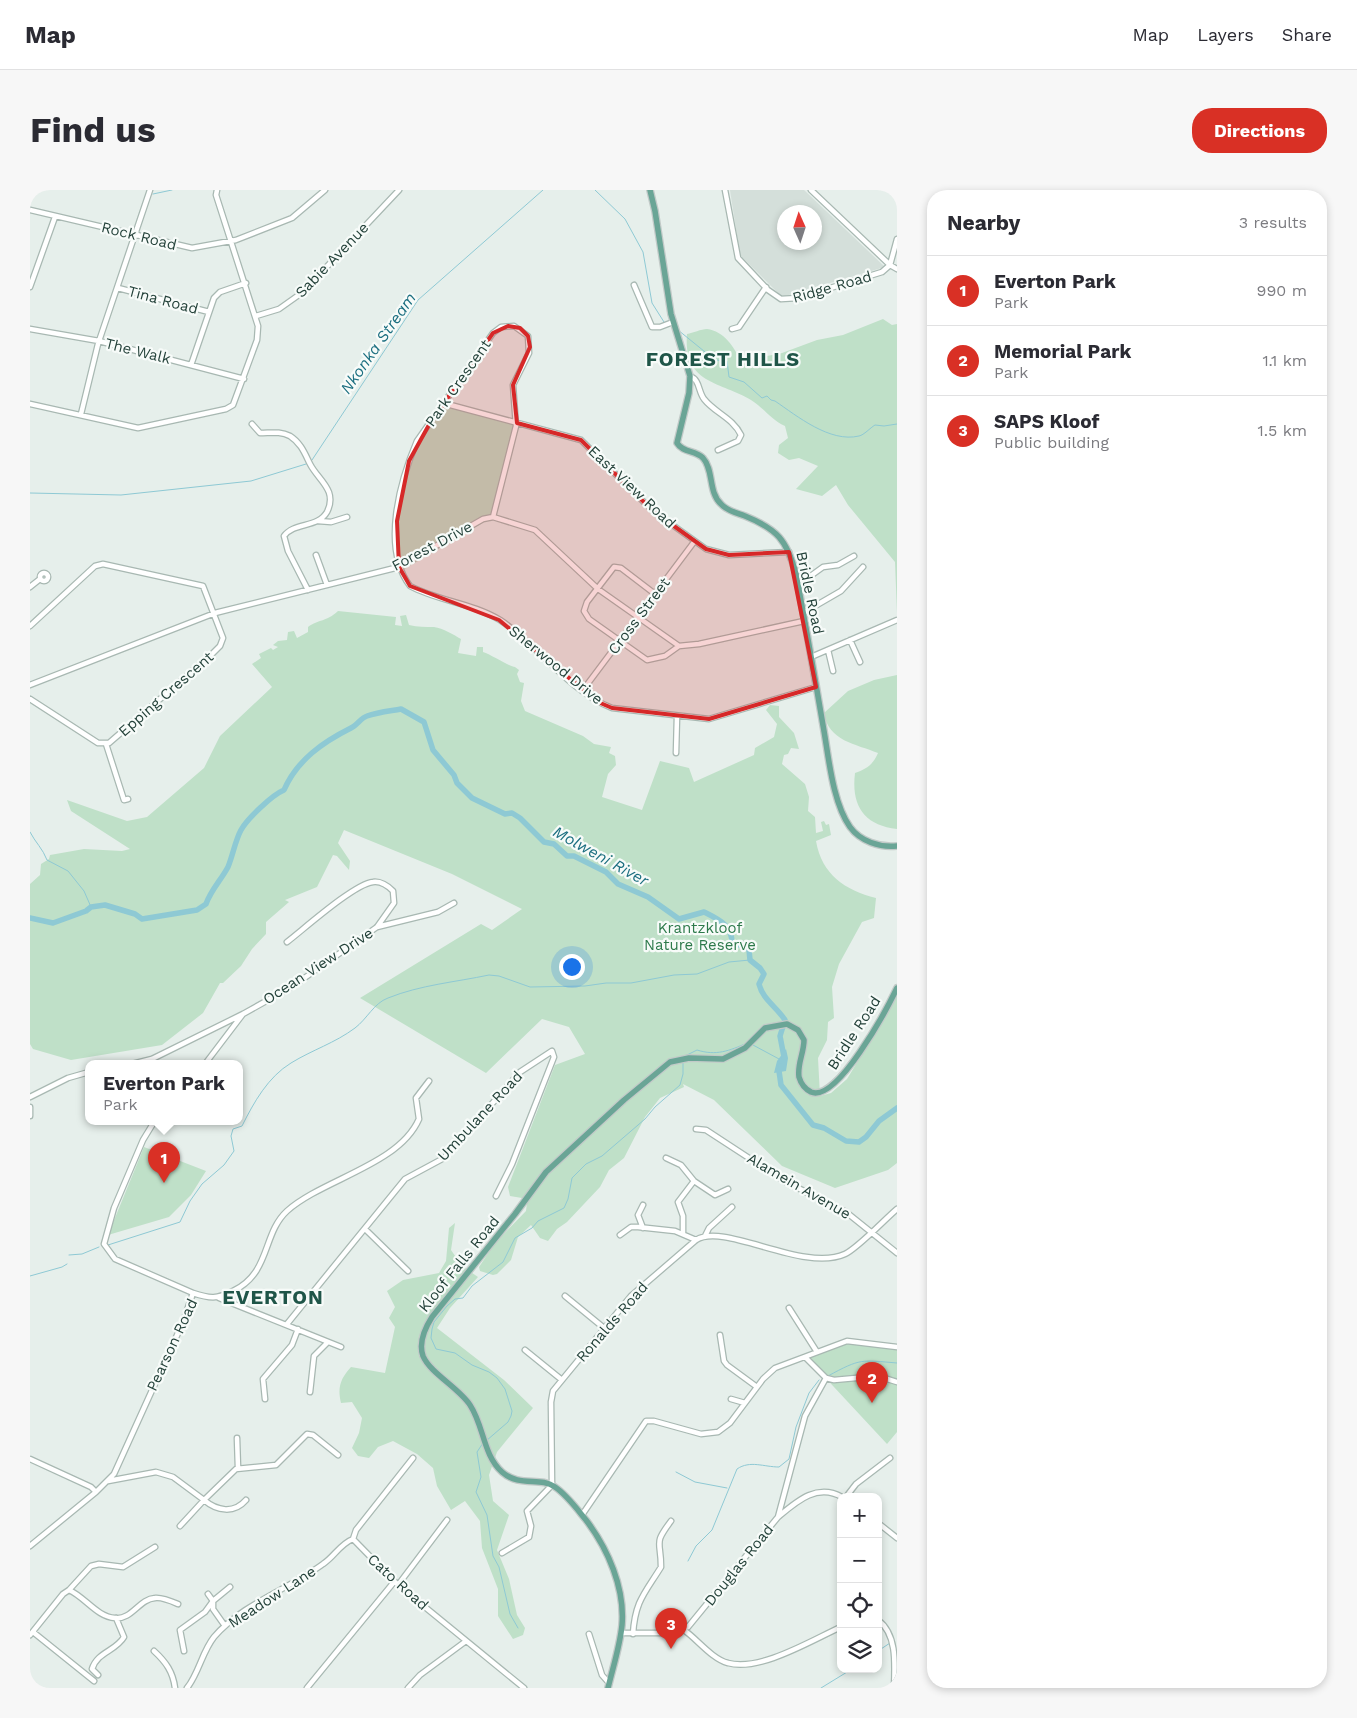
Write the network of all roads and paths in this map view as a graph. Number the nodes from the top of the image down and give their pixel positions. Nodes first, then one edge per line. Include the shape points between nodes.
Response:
1 (150, 190) edge
2 (217, 190) edge
3 (325, 190) edge
4 (399, 190) edge
5 (650, 190) edge
6 (725, 190) edge
7 (811, 190) edge
8 (30, 210) edge
9 (55, 217) junction
10 (136, 235) junction
11 (897, 238) edge
12 (232, 242) junction
13 (890, 265) junction
14 (897, 268) edge
15 (246, 283) junction
16 (634, 285) dead end
17 (30, 287) edge
18 (118, 288) junction
19 (766, 288) junction
20 (209, 312) junction
21 (256, 316) junction
22 (673, 322) junction
23 (30, 329) edge
24 (732, 329) dead end
25 (99, 341) junction
26 (191, 365) junction
27 (690, 376) junction
28 (244, 379) junction
29 (443, 403) junction
30 (30, 404) edge
31 (81, 414) junction
32 (517, 423) junction
33 (252, 424) dead end
34 (718, 450) dead end
35 (347, 517) dead end
36 (493, 517) junction
37 (317, 521) junction
38 (694, 542) junction
39 (789, 552) junction
40 (316, 555) dead end
41 (854, 556) dead end
42 (399, 567) junction
43 (863, 567) dead end
44 (40, 579) dead end
45 (327, 585) junction
46 (798, 585) junction
47 (30, 586) edge
48 (598, 589) junction
49 (308, 590) junction
50 (655, 594) junction
51 (803, 612) junction
52 (215, 613) junction
53 (637, 618) junction
54 (897, 620) edge
55 (804, 621) junction
56 (30, 626) edge
57 (850, 640) junction
58 (620, 642) junction
59 (679, 646) junction
60 (828, 650) junction
61 (811, 657) junction
62 (860, 662) dead end
63 (833, 672) dead end
64 (30, 685) edge
65 (816, 687) junction
66 (584, 690) junction
67 (30, 698) edge
68 (677, 716) junction
69 (106, 744) junction
70 (676, 753) dead end
71 (128, 799) dead end
72 (897, 846) edge
73 (454, 903) dead end
74 (377, 927) junction
75 (287, 942) dead end
76 (897, 988) edge
77 (243, 1014) junction
78 (769, 1026) joint
79 (148, 1060) edge
80 (208, 1060) edge
81 (85, 1073) edge
82 (429, 1081) dead end
83 (30, 1097) edge
84 (30, 1106) edge
85 (30, 1116) edge
86 (152, 1125) edge
87 (696, 1129) dead end
88 (666, 1158) dead end
89 (694, 1181) junction
90 (728, 1189) dead end
91 (496, 1196) dead end
92 (643, 1205) dead end
93 (732, 1207) dead end
94 (897, 1209) edge
95 (642, 1228) junction
96 (365, 1229) junction
97 (871, 1232) junction
98 (683, 1234) junction
99 (620, 1235) dead end
100 (705, 1236) junction
101 (696, 1240) junction
102 (897, 1253) edge
103 (408, 1271) dead end
104 (193, 1293) junction
105 (565, 1296) dead end
106 (220, 1298) junction
107 (789, 1308) dead end
108 (287, 1324) junction
109 (604, 1328) junction
110 (298, 1329) junction
111 (720, 1335) dead end
112 (328, 1342) junction
113 (341, 1347) dead end
114 (897, 1347) edge
115 (525, 1350) dead end
116 (817, 1352) junction
117 (805, 1357) junction
118 (826, 1378) junction
119 (562, 1380) junction
120 (897, 1382) edge
121 (757, 1388) junction
122 (310, 1392) dead end
123 (265, 1399) dead end
124 (731, 1399) dead end
125 (745, 1403) junction
126 (237, 1438) dead end
127 (338, 1455) dead end
128 (413, 1458) dead end
129 (890, 1458) dead end
130 (30, 1459) edge
131 (238, 1468) junction
132 (108, 1481) junction
133 (552, 1485) junction
134 (96, 1492) junction
135 (849, 1493) edge
136 (837, 1495) edge
137 (204, 1500) junction
138 (246, 1500) dead end
139 (582, 1515) junction
140 (778, 1518) junction
141 (447, 1520) dead end
142 (671, 1521) dead end
143 (180, 1526) dead end
144 (882, 1526) edge
145 (897, 1538) edge
146 (353, 1539) junction
147 (30, 1546) edge
148 (155, 1547) dead end
149 (502, 1553) dead end
150 (396, 1583) junction
151 (230, 1587) dead end
152 (68, 1590) junction
153 (208, 1594) dead end
154 (213, 1601) junction
155 (178, 1604) dead end
156 (116, 1618) junction
157 (882, 1623) edge
158 (226, 1626) junction
159 (839, 1628) edge
160 (684, 1630) junction
161 (31, 1633) edge
162 (621, 1633) junction
163 (590, 1634) dead end
164 (633, 1634) junction
165 (897, 1640) edge
166 (466, 1641) junction
167 (154, 1651) dead end
168 (184, 1651) dead end
169 (98, 1675) dead end
170 (94, 1681) dead end
171 (609, 1686) edge
172 (175, 1688) edge
173 (187, 1688) edge
174 (307, 1688) edge
175 (408, 1688) edge
176 (524, 1688) edge
177 (894, 1688) edge

1 - 10 street
2 - 12 street via 216,196
3 - 12 street, Rock Road via 296,216
4 - 21 street, Sabie Avenue via 303,292 279,309
5 - 22 main road, Bridle Road
6 - 19 street, Ridge Road via 738,258
7 - 13 street
8 - 9 street, Rock Road
9 - 10 street, Rock Road
9 - 17 street
10 - 12 street, Rock Road via 187,248
10 - 18 street
11 - 13 street
12 - 15 street
13 - 14 street
13 - 19 street, Ridge Road via 878,274 790,300 781,299
15 - 20 street via 216,294
15 - 21 street
16 - 22 street via 652,327
18 - 20 street, Tina Road
18 - 25 street
19 - 24 street via 739,327
20 - 26 street
21 - 28 street via 258,335
22 - 27 main road, Bridle Road
23 - 25 street, The Walk
25 - 26 street, The Walk
25 - 31 street
26 - 28 street, The Walk
27 - 34 street via 696,380 705,400 728,418 742,435 738,441
27 - 39 main road, Bridle Road via 677,440 679,446 703,458 713,493 721,504 772,530
28 - 31 street via 231,407 169,422 138,428
29 - 32 street, East View Road
29 - 32 street, Park Crescent via 493,333 501,327 514,326 528,336 530,347 513,385
29 - 42 street, Park Crescent via 417,442 403,480 395,539
30 - 31 street
32 - 36 street, Park Crescent
32 - 38 street, East View Road via 581,440 653,511
33 - 37 street via 260,433 279,432 292,437 305,452 330,493 327,511
35 - 37 street via 330,522
36 - 42 street, Forest Drive via 483,519
36 - 48 street via 535,530
37 - 49 street via 287,532 284,540
38 - 39 street, East View Road via 723,555
38 - 50 street, Cross Street
39 - 46 main road, Bridle Road
40 - 45 street
41 - 46 street via 838,565 823,567
42 - 45 street, Forest Drive
42 - 66 street, Sherwood Drive via 406,581 415,589 499,620
43 - 51 street via 841,591
44 - 47 street
45 - 49 street, Forest Drive
46 - 51 main road, Bridle Road
48 - 50 street via 610,570 617,567
48 - 53 street
48 - 58 street via 587,602 586,615
49 - 52 street, Forest Drive
50 - 53 street, Cross Street
51 - 55 main road, Bridle Road
52 - 56 street, Epping Crescent via 206,589 198,584 99,564
52 - 64 street, Forest Drive
52 - 69 street, Epping Crescent via 223,634 218,649
53 - 58 street, Cross Street
53 - 59 street
54 - 57 street
55 - 59 street
55 - 61 main road, Bridle Road
57 - 60 street
57 - 62 street
58 - 59 street via 647,660 665,656
58 - 66 street, Cross Street
60 - 61 street
60 - 63 street
61 - 65 main road, Bridle Road
65 - 68 street, Sherwood Drive via 715,718
65 - 72 main road, Bridle Road via 830,764 845,819 855,833 866,840
66 - 68 street, Sherwood Drive via 598,702 612,708
67 - 69 street, Epping Crescent via 98,743
68 - 70 street
69 - 71 street via 124,800
73 - 74 street via 438,912
74 - 75 street, Ocean View Drive via 388,915 395,898 391,888 374,882 335,904
74 - 77 street, Ocean View Drive via 293,986
76 - 78 main road, Bridle Road via 845,1073 823,1093 811,1092 802,1084 799,1070 804,1040 798,1030 785,1023
77 - 79 street, Ocean View Drive
77 - 80 street
78 - 133 main road, Kloof Falls Road via 750,1044 723,1058 689,1058 670,1062 624,1100 546,1172 432,1317 423,1336 424,1357 470,1405 493,1462 507,1477 523,1483
81 - 83 street
82 - 106 street, Pearson Road via 416,1098 417,1123 404,1140 390,1152 285,1212 253,1277
84 - 85 street
86 - 104 street via 114,1208 104,1244 115,1259
87 - 97 street, Alamein Avenue via 706,1130 784,1181 846,1212
88 - 89 street via 681,1165
89 - 90 street via 716,1195
89 - 98 street via 678,1202 683,1216
91 - 96 street, Umbulane Road via 554,1057 552,1051 520,1072 444,1158 405,1180
92 - 95 street via 638,1215
93 - 100 street via 709,1228
94 - 97 street
95 - 98 street
95 - 99 street via 631,1227
96 - 103 street
96 - 108 street, Umbulane Road
97 - 100 street via 846,1254 817,1259
97 - 102 street, Alamein Avenue
98 - 101 street
100 - 101 street, Ronalds Road
101 - 109 street, Ronalds Road via 642,1286
104 - 106 street, Pearson Road
104 - 132 street, Pearson Road via 183,1322
105 - 109 street
106 - 108 street
107 - 116 street
108 - 110 street
109 - 119 street, Ronalds Road
110 - 112 street
110 - 123 street via 292,1345 263,1379
111 - 121 street via 724,1361
112 - 113 street
112 - 122 street via 314,1356
114 - 116 street via 850,1341
115 - 119 street
116 - 117 street
117 - 118 street
117 - 121 street via 772,1370
118 - 120 street via 878,1376
118 - 140 street, Douglas Road via 805,1416
119 - 133 street, Ronalds Road via 551,1396
121 - 125 street
124 - 125 street
125 - 139 street via 726,1428 716,1433 698,1433 654,1421 646,1422
126 - 131 street
127 - 131 street via 308,1434 276,1465
128 - 146 street via 356,1530
129 - 135 street
130 - 134 street
131 - 137 street
132 - 134 street, Pearson Road
132 - 137 street via 156,1472 173,1477
133 - 139 main road
133 - 149 street via 528,1511 531,1526 528,1537
134 - 147 street, Pearson Road
136 - 140 street via 829,1492 802,1497
137 - 138 street via 215,1508 226,1510 238,1507
137 - 143 street
139 - 162 main road via 602,1541 612,1565 622,1614
140 - 160 street, Douglas Road
141 - 150 street
142 - 164 street via 659,1537 661,1567 643,1591
144 - 145 street
146 - 150 street, Cato Road
146 - 158 street, Meadow Lane via 324,1563 254,1605
148 - 152 street via 123,1568 91,1566
150 - 166 street, Cato Road
150 - 174 street
151 - 154 street
152 - 156 street via 82,1596 103,1614
152 - 161 street
153 - 154 street
154 - 158 street via 213,1609
154 - 168 street via 205,1612 180,1630
155 - 156 street via 150,1599 126,1616
156 - 169 street via 124,1638 104,1652 94,1664 92,1669
157 - 165 street via 890,1628
158 - 173 street, Meadow Lane via 213,1638 194,1680
159 - 160 street via 780,1656 736,1663 721,1660
160 - 164 street via 654,1635
161 - 170 street
162 - 164 street
162 - 171 main road
163 - 171 street via 602,1675
165 - 177 street
166 - 175 street via 420,1675
166 - 176 street, Cato Road
167 - 172 street via 172,1673

